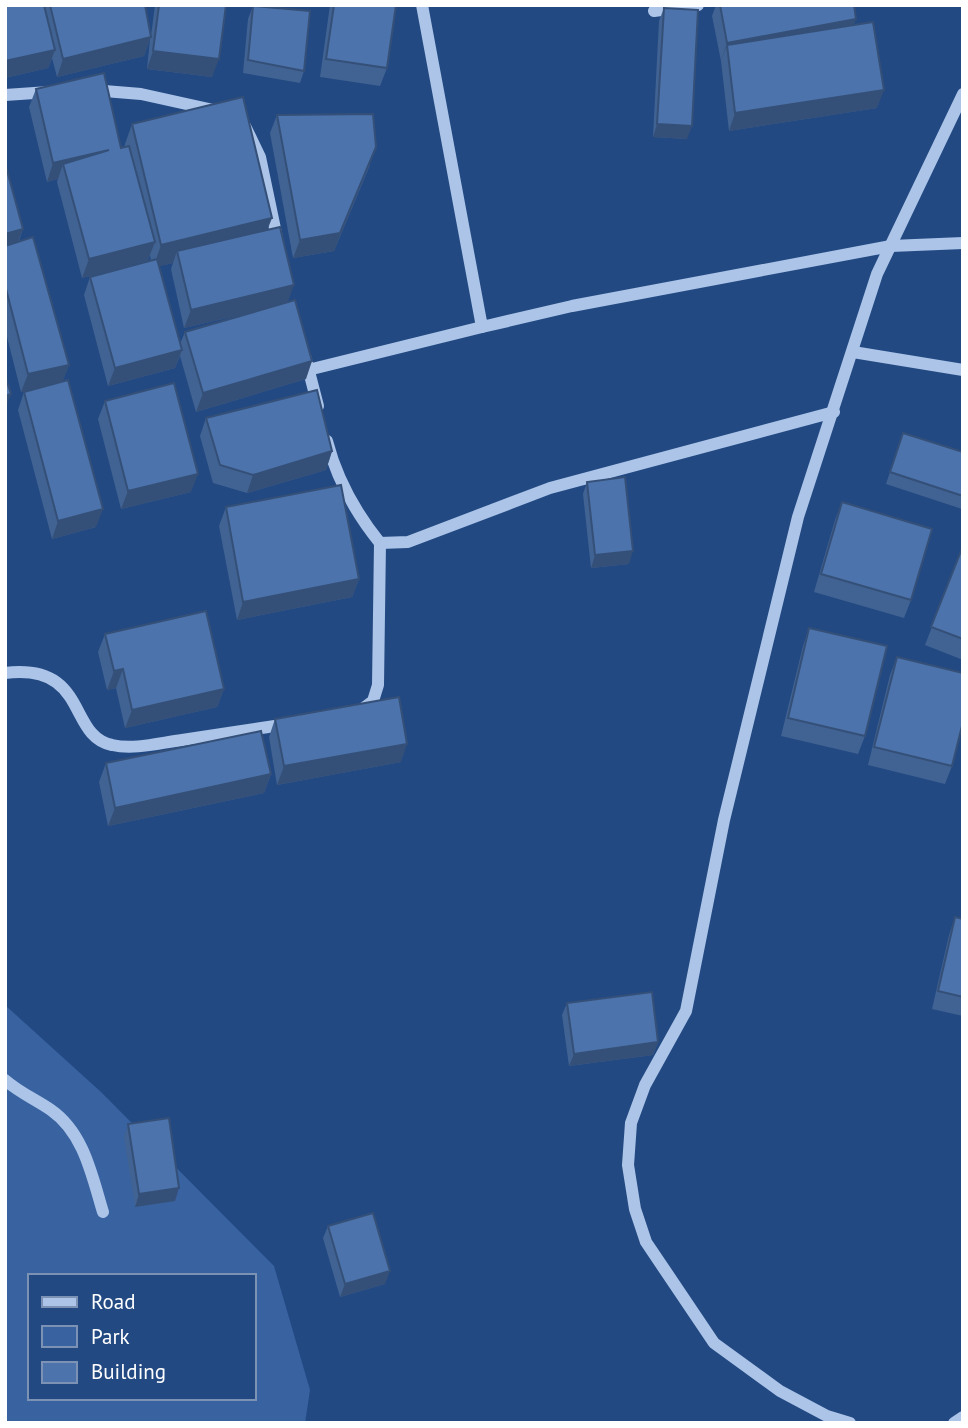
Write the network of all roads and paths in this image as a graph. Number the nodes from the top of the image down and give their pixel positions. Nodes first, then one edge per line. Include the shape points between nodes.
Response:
1 (422, 5) edge
2 (698, 5) edge
3 (654, 11) dead end
4 (963, 94) edge
5 (5, 95) edge
6 (963, 243) edge
7 (891, 246) junction
8 (281, 258) edge
9 (482, 327) junction
10 (302, 345) edge
11 (853, 352) junction
12 (308, 370) junction
13 (963, 370) edge
14 (834, 412) junction
15 (380, 543) junction
16 (5, 673) edge
17 (348, 715) edge
18 (300, 722) edge
19 (5, 1080) edge
20 (103, 1212) dead end
21 (963, 1417) edge
22 (850, 1423) edge
23 (954, 1423) edge

1 - 9 street
2 - 3 street
4 - 7 street
5 - 8 street via 71,90 141,94 233,116 251,132 260,157
6 - 7 street
7 - 9 street
7 - 11 street via 877,274
9 - 12 street
10 - 12 street
11 - 13 street
11 - 14 street
12 - 15 street via 333,465 357,514
14 - 15 street via 550,488 408,542
14 - 22 street via 798,517 759,668 685,1011 645,1084 631,1123 628,1165 646,1242 714,1343 780,1391
15 - 17 street via 378,685 367,707
16 - 18 street via 48,675 65,690 94,734 110,745 138,746
19 - 20 street via 52,1111 74,1132
21 - 23 street

